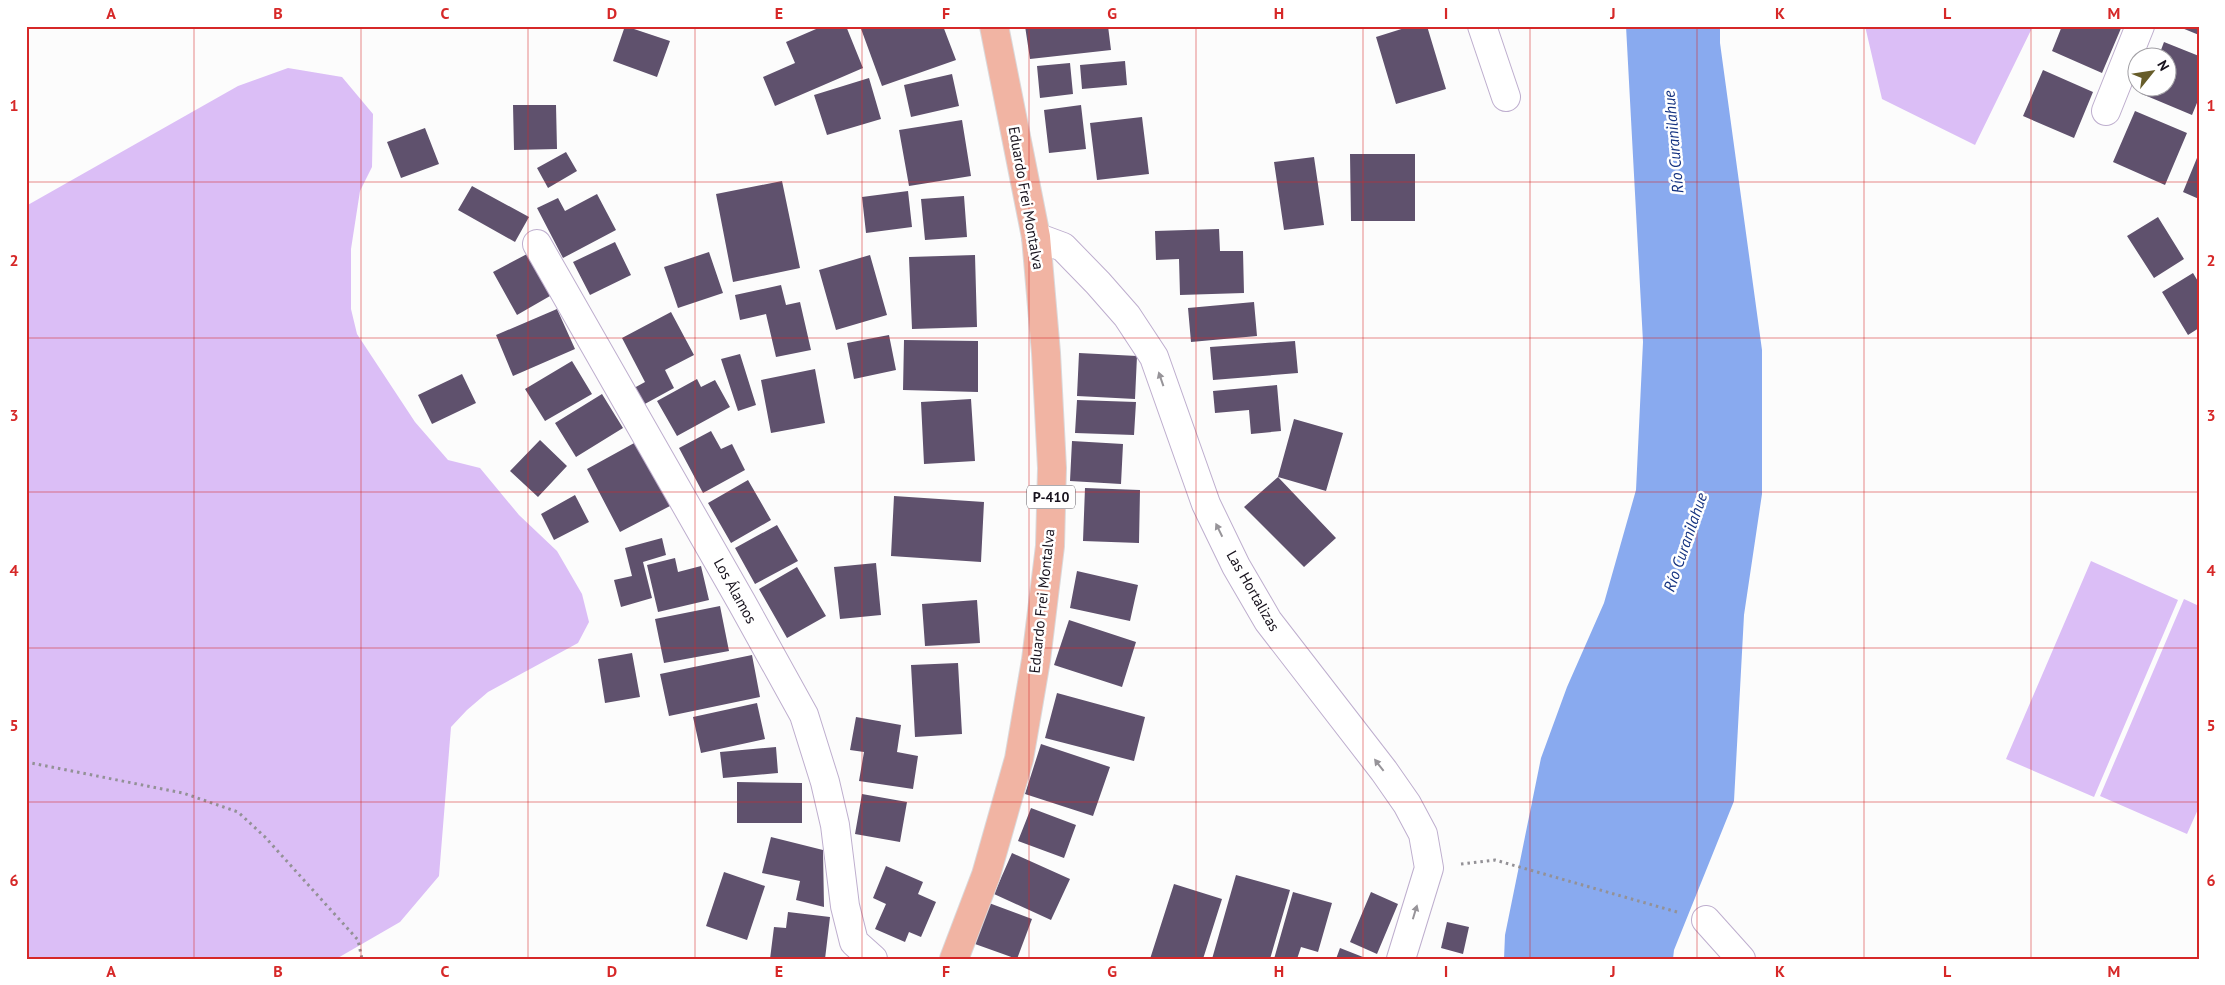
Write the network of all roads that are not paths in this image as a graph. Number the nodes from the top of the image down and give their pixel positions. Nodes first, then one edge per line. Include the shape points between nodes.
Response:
1 (994, 26) edge
2 (1482, 26) edge
3 (2140, 26) edge
4 (1506, 97) dead end
5 (2106, 111) dead end
6 (1036, 237) junction
7 (536, 244) dead end
8 (1706, 920) road end
9 (873, 959) edge
10 (954, 959) edge
11 (1401, 959) edge
12 (1741, 959) edge

1 - 6 main road, Eduardo Frei Montalva / P-410
2 - 4 street
3 - 5 street
6 - 10 main road, Eduardo Frei Montalva / P-410 via 1052,468 1050,546 1020,759 986,875
11 -> 6 street, Las Hortalizas via 1428,868 1423,834 1407,804 1268,621 1236,566 1206,504 1154,357 1127,316 1098,283 1062,247
7 - 9 street, Los Álamos via 804,716 835,825 845,906 854,942
8 - 12 street

